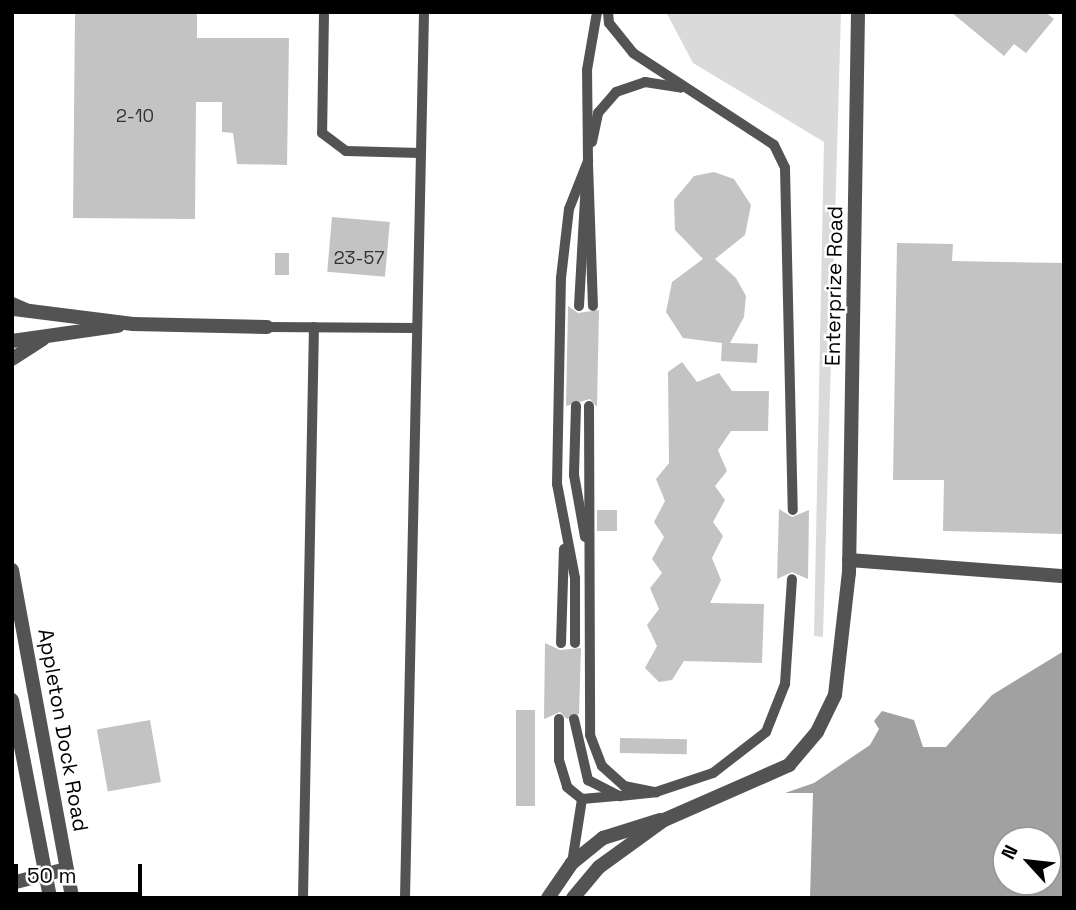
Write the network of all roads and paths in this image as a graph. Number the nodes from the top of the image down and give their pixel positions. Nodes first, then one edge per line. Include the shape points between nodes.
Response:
1 (324, 12) edge
2 (424, 12) edge
3 (597, 12) edge
4 (608, 12) edge
5 (858, 12) edge
6 (687, 89) junction
7 (420, 153) junction
8 (588, 160) junction
9 (579, 306) dead end
10 (593, 306) dead end
11 (17, 308) edge
12 (133, 324) junction
13 (267, 327) joint
14 (314, 327) junction
15 (417, 328) junction
16 (43, 339) junction
17 (12, 341) edge
18 (12, 359) edge
19 (576, 406) dead end
20 (589, 407) dead end
21 (793, 510) dead end
22 (564, 531) junction
23 (849, 560) junction
24 (590, 562) junction
25 (12, 570) edge
26 (1064, 576) edge
27 (792, 579) dead end
28 (561, 643) dead end
29 (575, 643) dead end
30 (12, 700) edge
31 (559, 719) dead end
32 (574, 719) dead end
33 (656, 792) junction
34 (620, 796) junction
35 (582, 799) junction
36 (664, 820) junction
37 (572, 863) junction
38 (66, 869) junction
39 (45, 873) junction
40 (12, 883) edge
41 (50, 898) edge
42 (72, 898) edge
43 (303, 898) edge
44 (405, 898) edge
45 (548, 898) edge
46 (573, 898) edge

1 - 7 lane via 322,132 346,151
2 - 7 lane
3 - 8 lane via 587,71
4 - 6 lane via 609,23 633,53
5 - 23 street, Enterprize Road
6 - 8 lane via 645,82 616,92 598,113
6 - 21 lane via 774,145 785,168
7 - 15 lane
8 - 9 lane
8 - 10 lane
8 - 22 lane via 569,209 562,278 557,484
11 - 12 street
12 - 13 street
12 - 16 street
13 - 14 lane
14 - 15 lane
14 - 43 lane
15 - 44 lane
16 - 17 street
16 - 18 street
19 - 24 lane via 573,475
20 - 24 lane
22 - 28 lane
22 - 29 lane via 575,578
23 - 26 street
23 - 36 street, Enterprize Road via 844,654 835,695 817,732 789,765
24 - 33 lane via 590,735 602,766 624,786
25 - 38 street, Appleton Dock Road
27 - 33 lane via 785,684 766,732 713,773
30 - 39 street, Appleton Dock Road
31 - 35 lane via 559,760 568,788
32 - 34 lane via 588,780
33 - 34 lane
34 - 35 lane
35 - 37 lane
36 - 37 street, Enterprize Road via 603,838
36 - 46 street, Enterprize Road via 599,867
37 - 45 street, Enterprize Road
38 - 39 street
38 - 42 street, Appleton Dock Road
39 - 40 street
39 - 41 street, Appleton Dock Road

